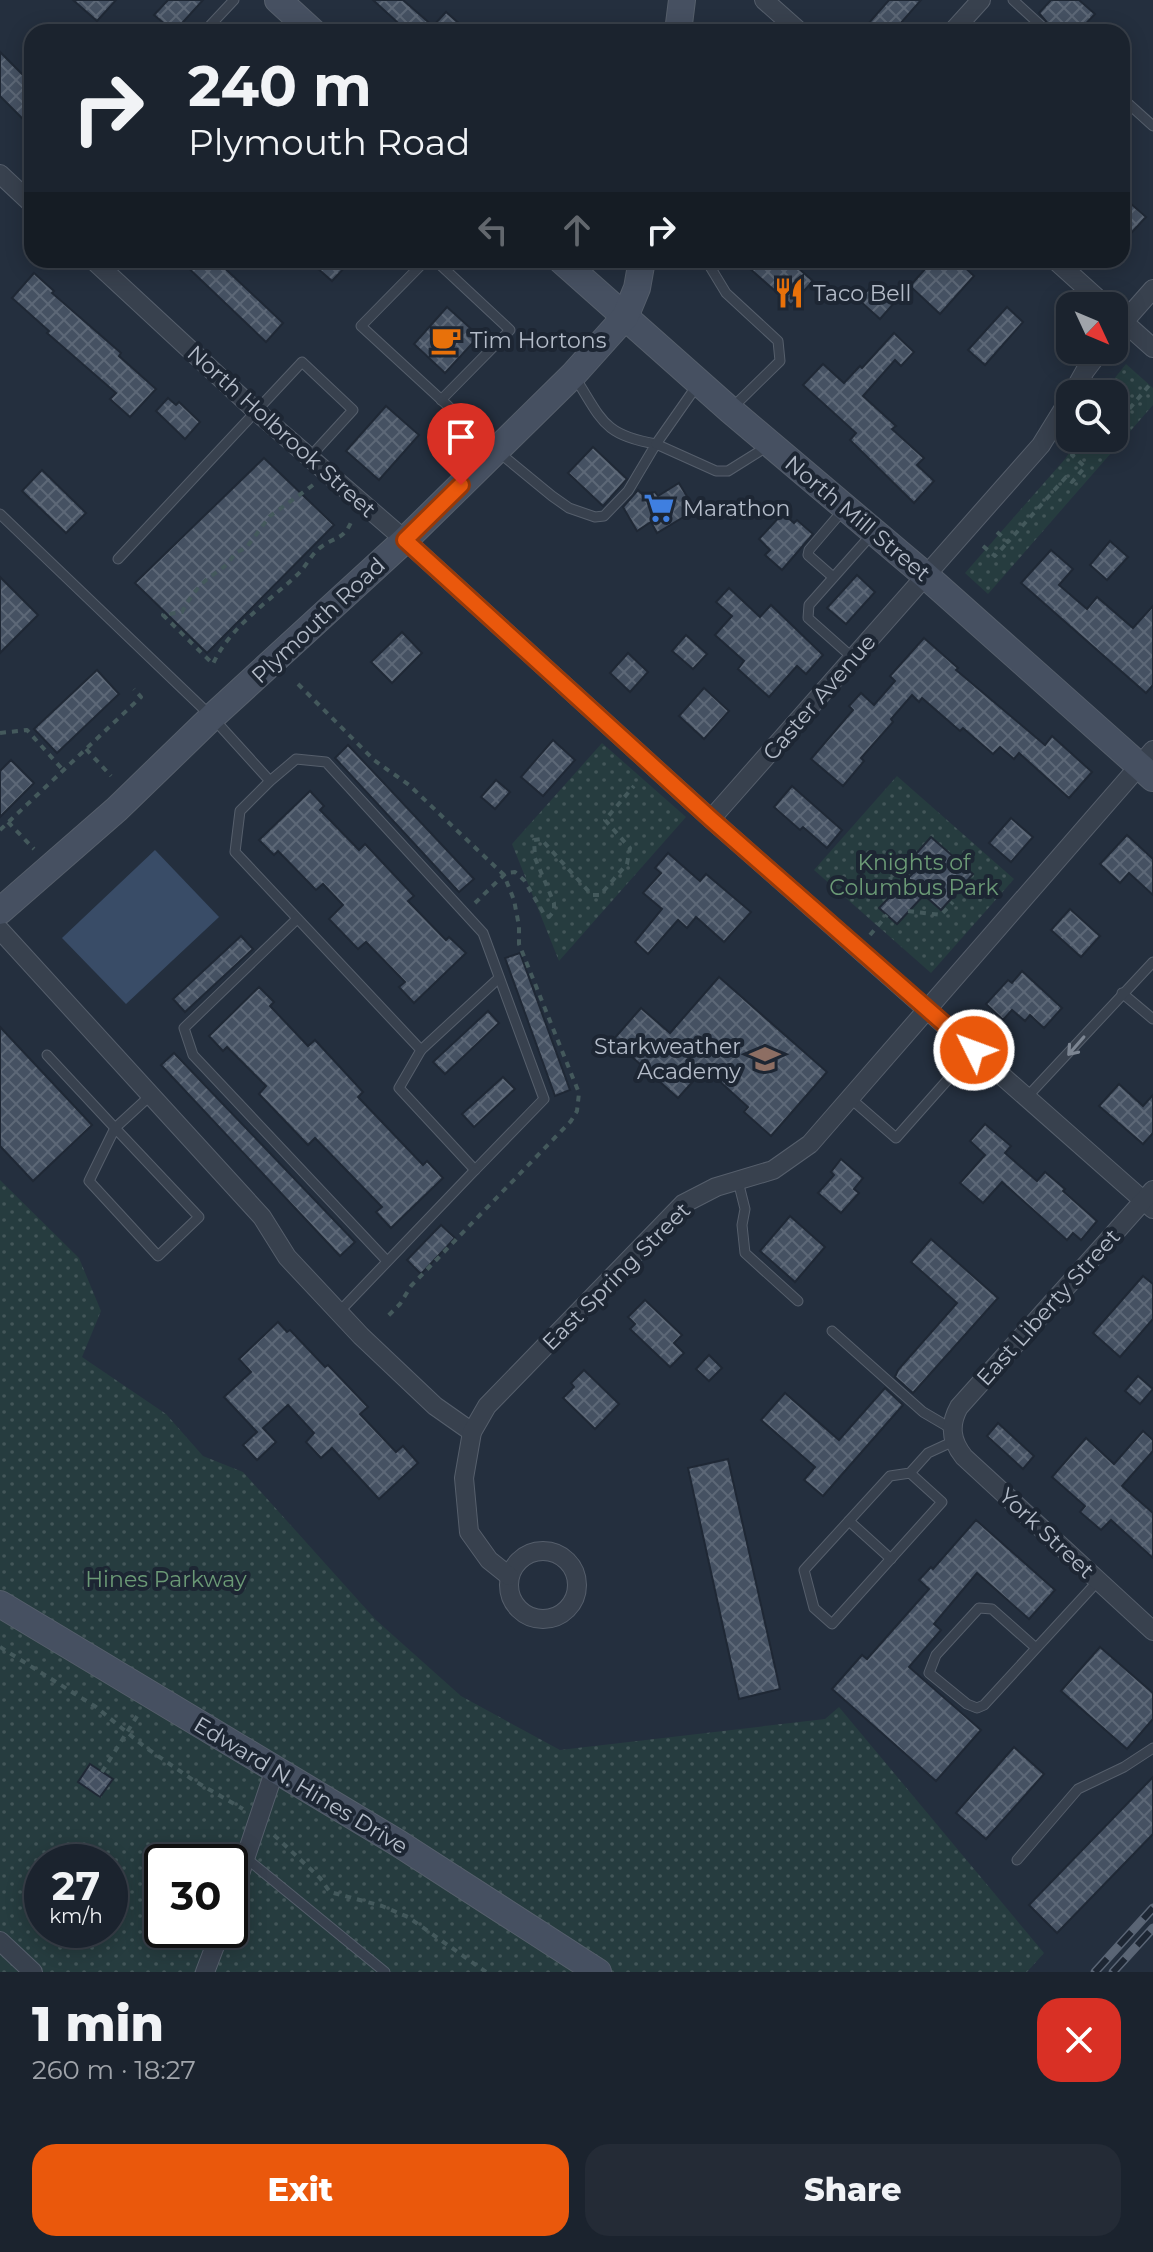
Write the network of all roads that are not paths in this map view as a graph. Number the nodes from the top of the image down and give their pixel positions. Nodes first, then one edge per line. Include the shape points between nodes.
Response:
1 (234, 0) edge
2 (682, 0) edge
3 (764, 0) edge
4 (981, 0) edge
5 (1013, 0) edge
6 (282, 1) edge
7 (212, 24) edge
8 (305, 24) edge
9 (679, 24) edge
10 (791, 24) edge
11 (959, 24) edge
12 (1039, 24) edge
13 (1130, 105) edge
14 (1153, 126) edge
15 (0, 174) edge
16 (24, 196) edge
17 (102, 268) edge
18 (418, 268) edge
19 (444, 268) edge
20 (570, 268) edge
21 (641, 268) edge
22 (711, 268) edge
23 (1064, 268) edge
24 (1153, 289) edge
25 (1090, 292) edge
26 (1128, 312) edge
27 (625, 317) junction
28 (1128, 330) edge
29 (1153, 348) edge
30 (573, 375) junction
31 (699, 383) junction
32 (441, 400) junction
33 (730, 410) junction
34 (256, 411) junction
35 (1056, 420) edge
36 (656, 444) junction
37 (771, 445) junction
38 (496, 450) junction
39 (310, 457) junction
40 (845, 508) junction
41 (0, 514) edge
42 (874, 532) junction
43 (405, 540) junction
44 (118, 559) dead end
45 (925, 575) junction
46 (833, 577) junction
47 (853, 658) junction
48 (212, 717) junction
49 (1148, 765) edge
50 (270, 781) junction
51 (711, 819) junction
52 (0, 911) edge
53 (297, 919) junction
54 (0, 930) edge
55 (1153, 962) edge
56 (499, 978) junction
57 (1122, 993) junction
58 (928, 1010) junction
59 (1153, 1019) edge
60 (421, 1050) junction
61 (974, 1050) junction
62 (47, 1055) dead end
63 (151, 1095) junction
64 (1027, 1097) junction
65 (850, 1098) junction
66 (115, 1128) junction
67 (475, 1170) junction
68 (738, 1181) junction
69 (1150, 1200) edge
70 (387, 1261) junction
71 (798, 1301) dead end
72 (339, 1312) junction
73 (832, 1331) dead end
74 (472, 1432) junction
75 (953, 1435) junction
76 (910, 1473) junction
77 (849, 1521) junction
78 (891, 1559) junction
79 (509, 1576) dead end
80 (1098, 1581) junction
81 (0, 1604) edge
82 (1153, 1631) edge
83 (1036, 1648) junction
84 (1153, 1748) edge
85 (275, 1769) junction
86 (248, 1852) edge
87 (248, 1860) edge
88 (1017, 1860) dead end
89 (0, 1941) edge
90 (214, 1948) edge
91 (33, 1972) edge
92 (205, 1972) edge
93 (385, 1972) edge
94 (598, 1972) edge

1 - 7 lane
2 - 9 street
3 - 10 street
4 - 11 street
5 - 12 lane
6 - 8 street
13 - 14 lane
15 - 16 street
17 - 34 street, North Holbrook Street
18 - 32 lane via 361,326
19 - 32 lane via 510,330
20 - 27 street, North Mill Street
21 - 27 street
22 - 33 lane via 726,293 778,341 780,361
23 - 25 street
24 - 26 street
27 - 30 street, Plymouth Road
27 - 31 street, North Mill Street
28 - 29 street
30 - 36 lane via 615,432
30 - 38 street, Plymouth Road
31 - 33 street, North Mill Street
31 - 36 lane
32 - 38 lane
33 - 37 street, North Mill Street
34 - 39 street, North Holbrook Street
34 - 39 lane via 302,362 353,410
34 - 44 lane
35 - 45 street, Caster Avenue via 1041,445
36 - 37 lane via 716,471 728,471
36 - 38 lane via 628,491 604,516 595,517 569,508
37 - 40 street, North Mill Street
38 - 43 street, Plymouth Road
39 - 43 street, North Holbrook Street
40 - 42 street, North Mill Street
40 - 46 lane via 808,555
41 - 48 lane
42 - 45 street, North Mill Street
42 - 46 lane
43 - 48 street, Plymouth Road
43 - 51 street, North Holbrook Street
45 - 47 street, Caster Avenue
45 - 49 street, North Mill Street
46 - 47 lane via 809,605 808,618
47 - 51 street, Caster Avenue
48 - 50 lane
48 - 52 street, Plymouth Road
49 - 58 street, East Spring Street
50 - 53 lane via 240,811 235,852
50 - 56 lane via 296,759 326,762 483,933
51 - 58 street, North Holbrook Street
53 - 60 lane
53 - 70 lane via 184,1028 193,1055
54 - 63 street
55 - 57 lane
56 - 60 lane
56 - 67 lane via 544,1099
57 - 59 lane
57 -> 64 lane
58 - 61 street, North Holbrook Street
58 - 65 street, East Spring Street
60 - 67 lane via 399,1088
61 - 64 street, North Holbrook Street
61 - 65 lane via 896,1138
62 - 66 lane
63 - 66 lane
63 - 72 street via 262,1217 287,1257
64 - 69 street, North Holbrook Street
65 - 68 street, East Spring Street via 810,1144 773,1170
66 - 66 lane via 199,1217 158,1256 89,1181
67 - 70 lane
68 - 71 lane via 745,1209 745,1253
68 - 74 street, East Spring Street via 683,1204 487,1406
69 - 75 street, East Liberty Street via 959,1407
70 - 72 lane
72 - 74 street via 435,1406
73 - 75 lane
74 - 79 street, East Spring Street via 464,1478 469,1532 489,1560
75 - 76 lane
75 - 80 street, York Street via 964,1457
76 - 77 lane via 890,1476
76 - 78 lane via 942,1502
77 - 78 lane
77 - 78 lane via 804,1570 814,1608 832,1624
80 - 82 street, York Street
80 - 83 lane
81 - 85 street, Edward N. Hines Drive
83 - 83 lane via 977,1708 929,1673 936,1655 979,1608 992,1609
84 - 88 lane via 1078,1789
85 - 86 street
85 - 94 street, Edward N. Hines Drive
87 - 93 lane
89 - 91 street
90 - 92 street

